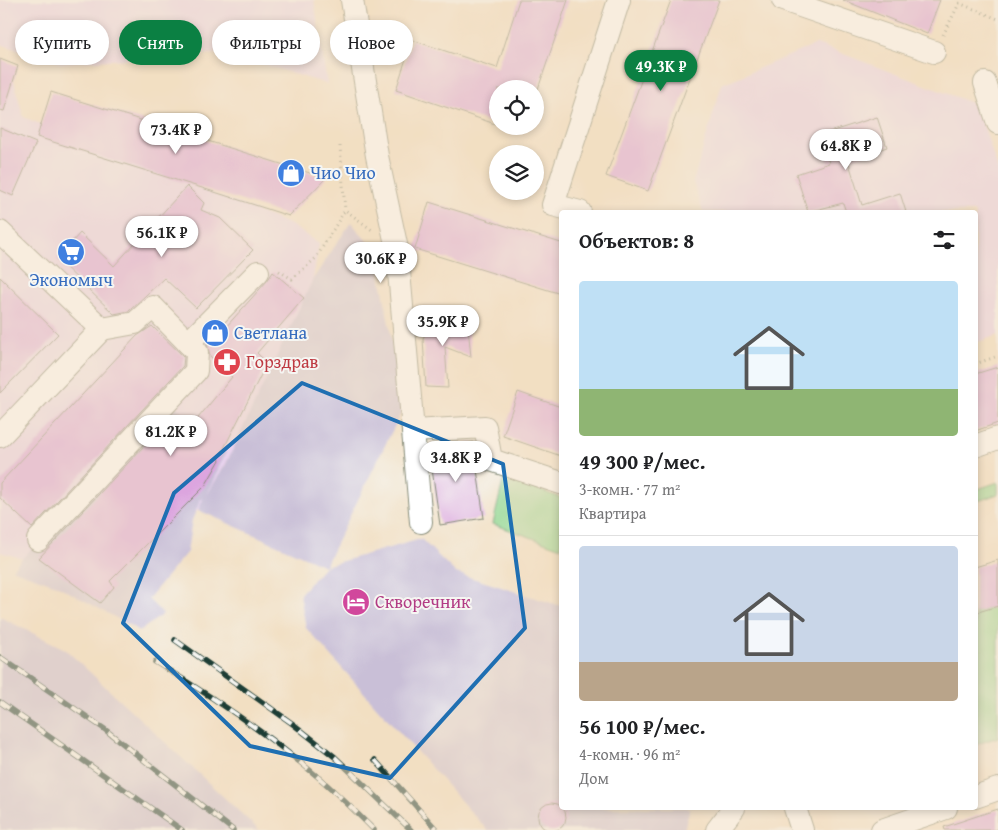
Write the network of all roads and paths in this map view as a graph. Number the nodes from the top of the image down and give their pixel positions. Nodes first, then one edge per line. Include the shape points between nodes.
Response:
1 (352, 0) edge
2 (619, 0) edge
3 (783, 0) edge
4 (960, 2) edge
5 (998, 19) edge
6 (934, 52) joint
7 (985, 83) dead end
8 (998, 123) edge
9 (340, 146) dead end
10 (345, 210) junction
11 (572, 210) edge
12 (0, 232) edge
13 (397, 249) junction
14 (258, 272) joint
15 (102, 329) junction
16 (188, 343) junction
17 (998, 356) edge
18 (978, 363) edge
19 (412, 431) junction
20 (0, 436) edge
21 (998, 438) edge
22 (978, 445) edge
23 (559, 482) edge
24 (421, 522) dead end
25 (38, 540) dead end
26 (998, 789) edge
27 (978, 796) edge
28 (733, 810) edge
29 (796, 810) edge
30 (940, 810) edge
31 (718, 830) edge
32 (802, 830) edge
33 (882, 830) edge

1 - 13 street via 377,156
2 - 11 street via 553,205
3 - 6 street
4 - 5 path
4 - 6 path
7 - 8 street
9 - 10 path
10 - 13 path
10 - 14 path via 316,258 292,279 269,264
12 - 15 street
13 - 19 street
14 - 16 street
15 - 16 street via 135,323 153,307
15 - 20 street
16 - 25 street via 197,352 196,371
17 - 18 path
19 - 23 street via 485,427 491,460
19 - 24 street
21 - 22 street
26 - 27 street
28 - 31 street
29 - 32 street
30 - 33 street

